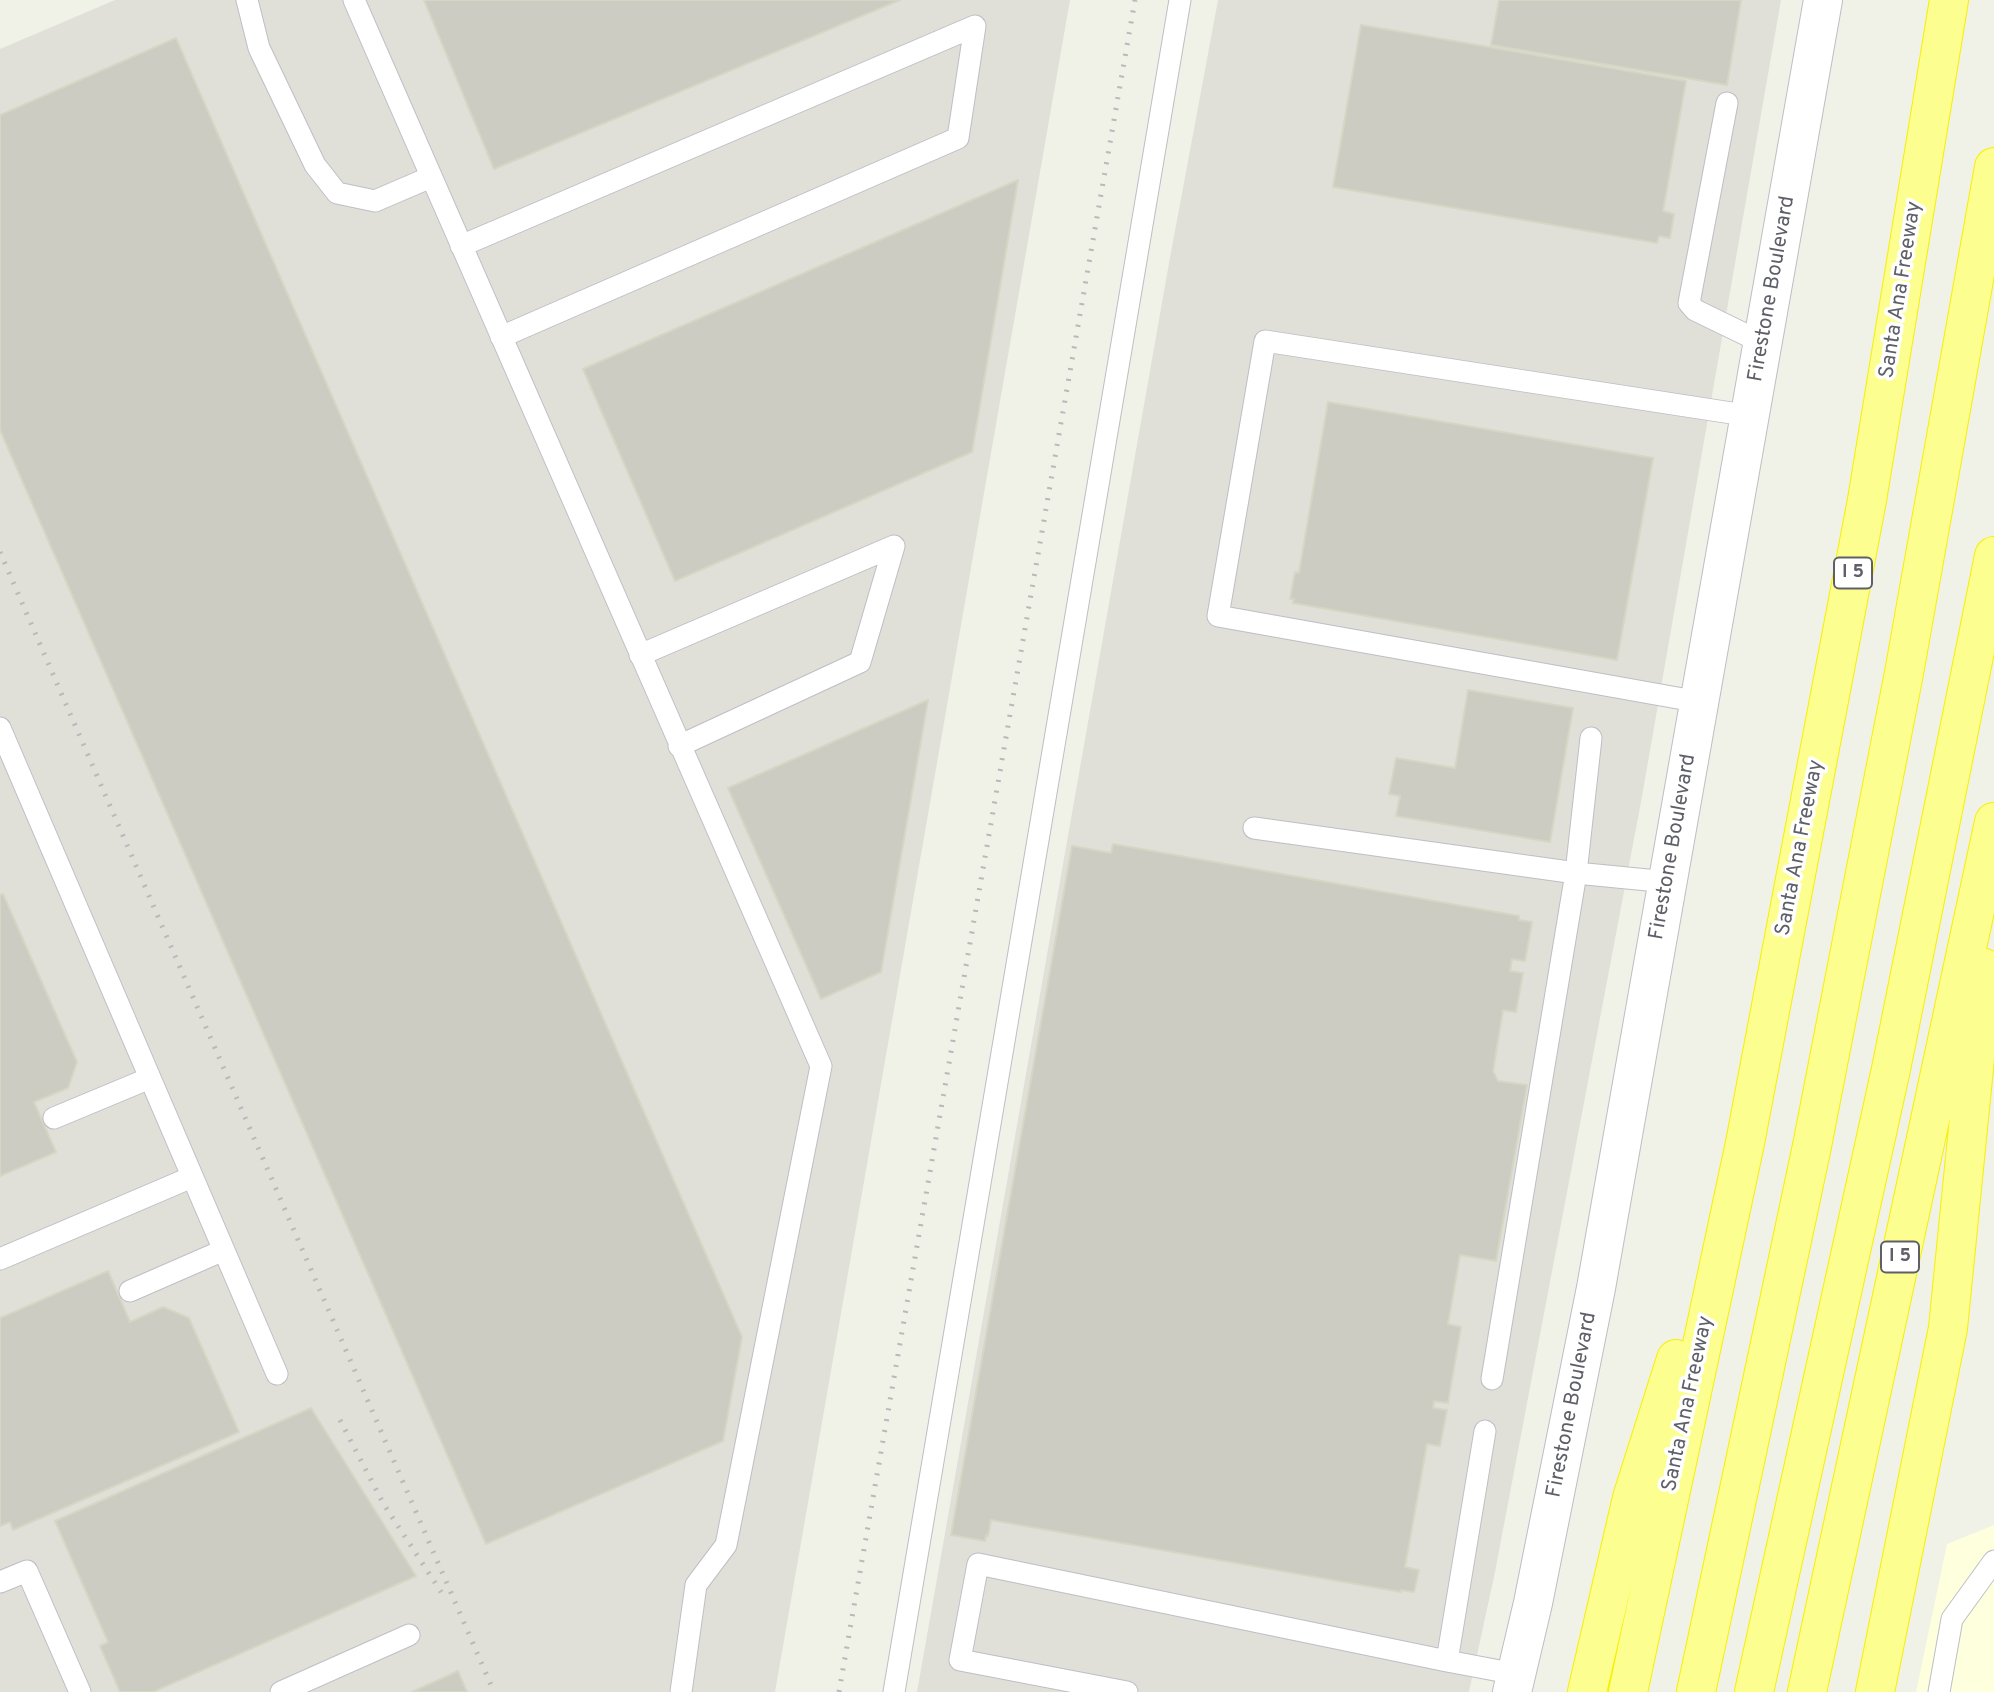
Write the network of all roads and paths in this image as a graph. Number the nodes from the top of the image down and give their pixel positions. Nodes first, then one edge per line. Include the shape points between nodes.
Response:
1 (247, 0) edge
2 (354, 0) edge
3 (1181, 0) edge
4 (1823, 0) edge
5 (1949, 0) edge
6 (1727, 103) dead end
7 (1994, 167) edge
8 (432, 177) junction
9 (461, 246) junction
10 (501, 337) junction
11 (1763, 343) junction
12 (1751, 416) junction
13 (1994, 556) edge
14 (640, 655) junction
15 (1700, 702) junction
16 (0, 728) edge
17 (1591, 738) dead end
18 (680, 746) junction
19 (1994, 822) edge
20 (1254, 828) dead end
21 (1994, 870) edge
22 (1576, 873) junction
23 (1668, 882) junction
24 (150, 1078) junction
25 (54, 1118) dead end
26 (1745, 1143) junction
27 (192, 1177) junction
28 (224, 1250) junction
29 (0, 1259) edge
30 (130, 1291) dead end
31 (277, 1374) dead end
32 (1492, 1379) dead end
33 (1485, 1431) dead end
34 (1994, 1561) edge
35 (0, 1582) edge
36 (409, 1635) dead end
37 (1447, 1661) junction
38 (1514, 1683) edge
39 (80, 1692) edge
40 (281, 1692) edge
41 (681, 1692) edge
42 (894, 1692) edge
43 (1126, 1692) edge
44 (1587, 1692) edge
45 (1628, 1692) edge
46 (1696, 1692) edge
47 (1754, 1692) edge
48 (1807, 1692) edge
49 (1875, 1692) edge
50 (1939, 1692) edge

1 - 8 lane via 264,60 315,165 337,193 375,201
2 - 8 lane
3 - 42 lane
4 - 11 street, Firestone Boulevard
5 - 26 highway, Santa Ana Freeway / I 5 via 1867,500
6 - 11 lane via 1689,303
7 - 46 highway via 1904,673 1812,1146
8 - 9 lane
9 - 10 lane
9 - 10 lane via 975,26 958,138
10 - 14 lane
11 - 12 street, Firestone Boulevard
12 - 15 street, Firestone Boulevard
12 - 15 lane via 1265,341 1218,616
13 - 47 highway via 1891,1069
14 - 18 lane
14 - 18 lane via 894,546 860,662
15 - 23 street, Firestone Boulevard
16 - 24 lane
17 - 22 lane
18 - 41 lane via 821,1066 726,1545 696,1585
19 - 48 highway, I 5
20 - 22 lane
21 - 49 highway via 1948,1328
22 - 23 lane
22 - 32 lane
23 - 38 street, Firestone Boulevard via 1596,1288
24 - 25 lane
24 - 27 lane
26 - 44 highway via 1632,1499
26 - 45 highway, Santa Ana Freeway / I 5
27 - 28 lane
27 - 29 lane
28 - 30 lane
28 - 31 lane
33 - 37 lane
34 - 50 lane via 1952,1619
35 - 39 lane via 27,1571
36 - 40 lane
37 - 38 lane
37 - 43 lane via 978,1564 960,1660

